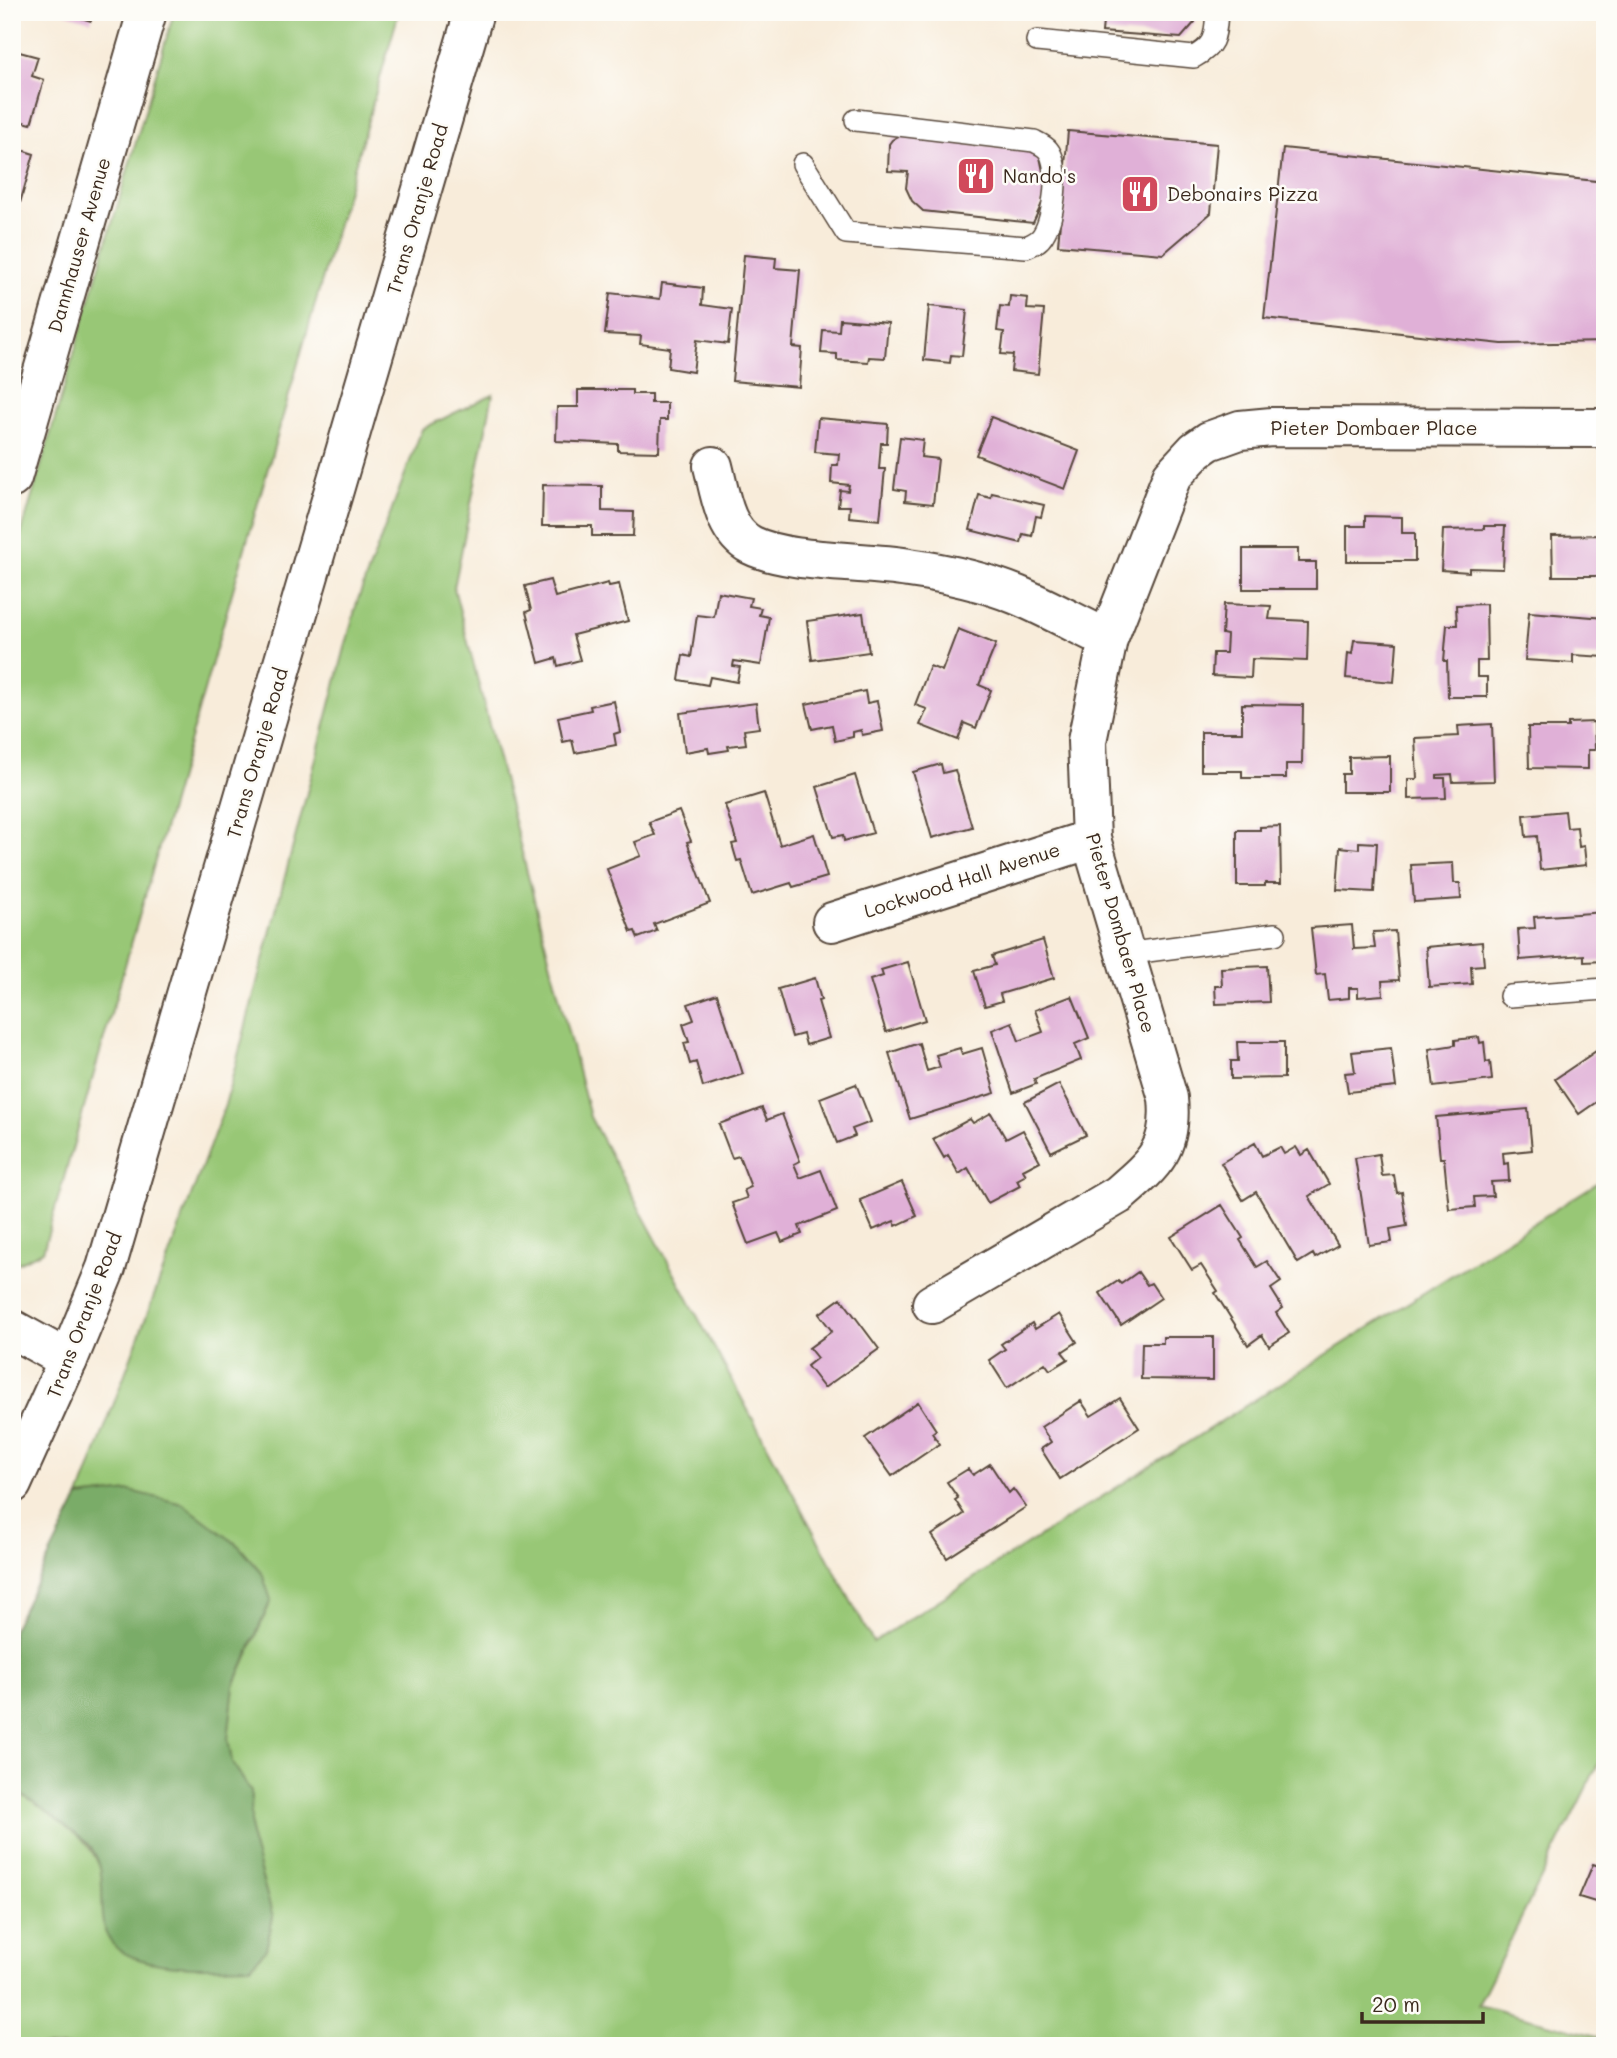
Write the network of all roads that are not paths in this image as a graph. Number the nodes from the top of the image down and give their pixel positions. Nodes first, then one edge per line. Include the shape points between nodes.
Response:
1 (147, 12) edge
2 (474, 12) edge
3 (1217, 12) edge
4 (1037, 41) dead end
5 (856, 120) dead end
6 (803, 164) dead end
7 (1605, 428) edge
8 (713, 466) dead end
9 (12, 478) edge
10 (1108, 639) junction
11 (1091, 839) junction
12 (832, 922) dead end
13 (1275, 934) dead end
14 (1125, 954) junction
15 (1605, 989) edge
16 (1510, 996) dead end
17 (932, 1304) dead end
18 (12, 1329) edge
19 (68, 1360) junction
20 (12, 1484) edge

1 - 9 street, Dannhauser Avenue
2 - 19 street, Trans Oranje Road via 106,1268
3 - 4 lane via 1215,36 1208,49 1194,57
5 - 6 lane via 1034,141 1047,148 1053,160 1055,194 1044,234 1026,247 846,233
7 - 10 street, Pieter Dombaer Place via 1272,427 1240,430 1209,441 1172,476
8 - 10 street via 724,513 750,544 779,554 951,575 1016,595
10 - 11 street, Pieter Dombaer Place via 1087,741
11 - 12 street, Lockwood Hall Avenue
11 - 14 street, Pieter Dombaer Place
13 - 14 lane
14 - 17 street, Pieter Dombaer Place via 1168,1098 1169,1135 1143,1173 1118,1195
15 - 16 lane
18 - 19 street
19 - 20 street, Trans Oranje Road

